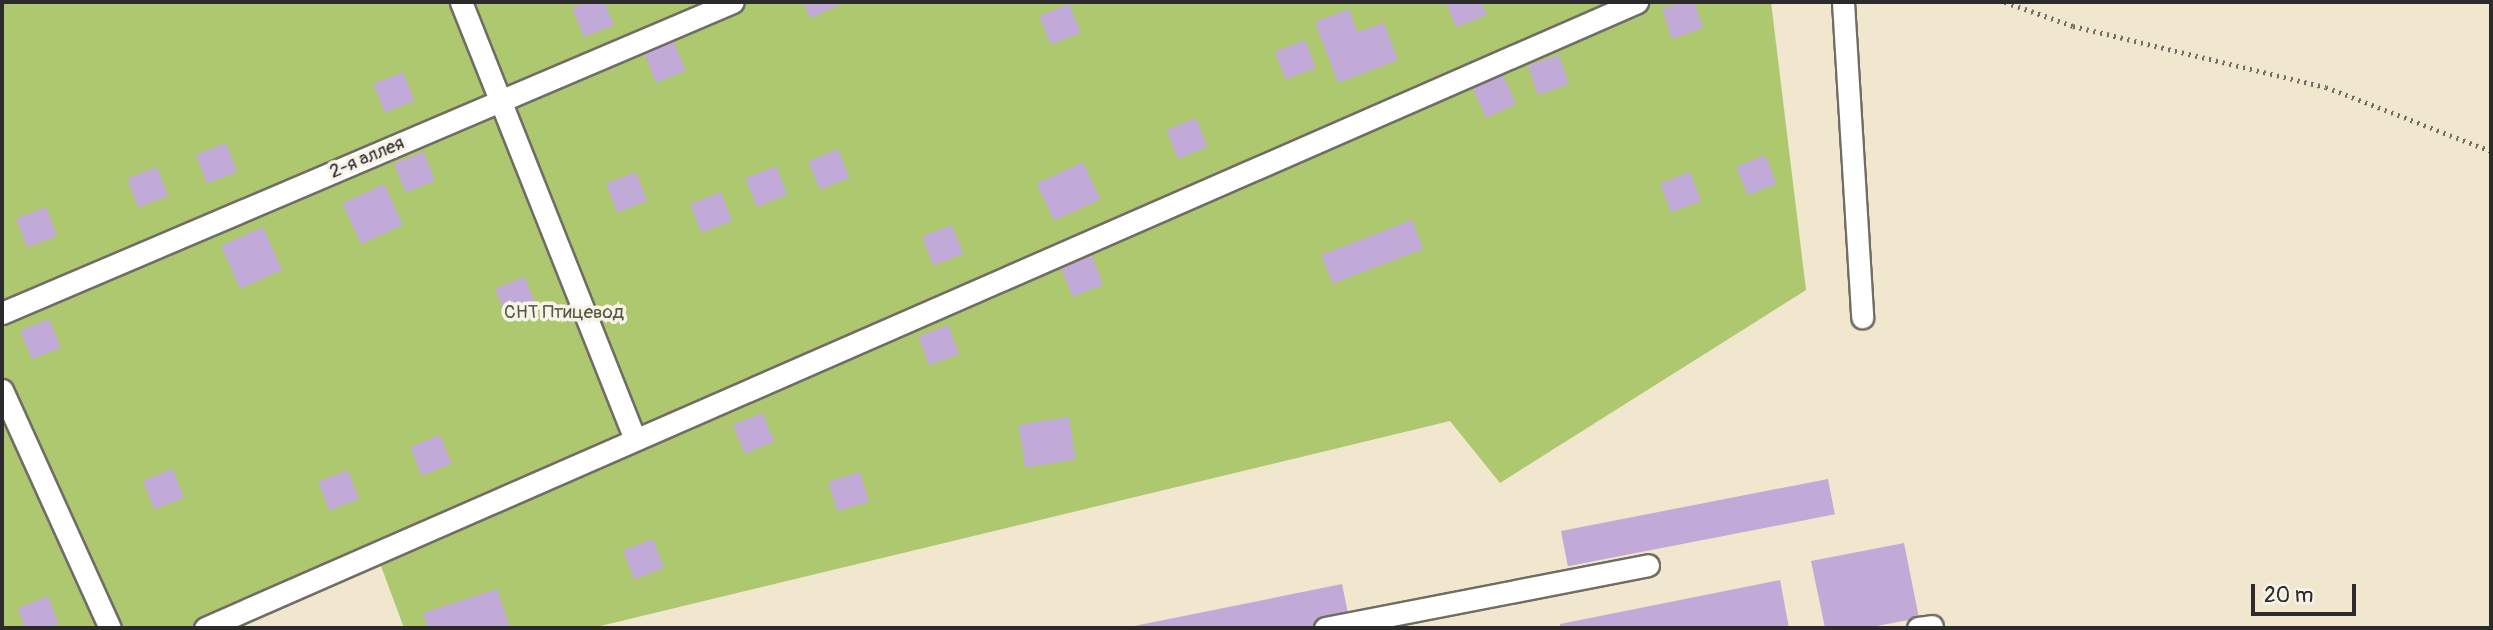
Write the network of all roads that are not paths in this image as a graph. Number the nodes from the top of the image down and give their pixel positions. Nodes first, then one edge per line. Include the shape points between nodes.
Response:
1 (461, 2) edge
2 (733, 2) edge
3 (1635, 2) edge
4 (1843, 2) edge
5 (501, 101) junction
6 (2, 313) edge
7 (1862, 317) dead end
8 (2, 390) edge
9 (634, 437) junction
10 (1648, 565) dead end
11 (220, 624) edge
12 (110, 628) edge
13 (205, 628) edge
14 (1325, 628) edge

1 - 5 lane
2 - 5 lane, 2-я аллея
3 - 9 lane
4 - 7 lane
5 - 6 lane, 2-я аллея
5 - 9 lane
8 - 12 lane
9 - 11 lane
10 - 14 lane
11 - 13 lane

